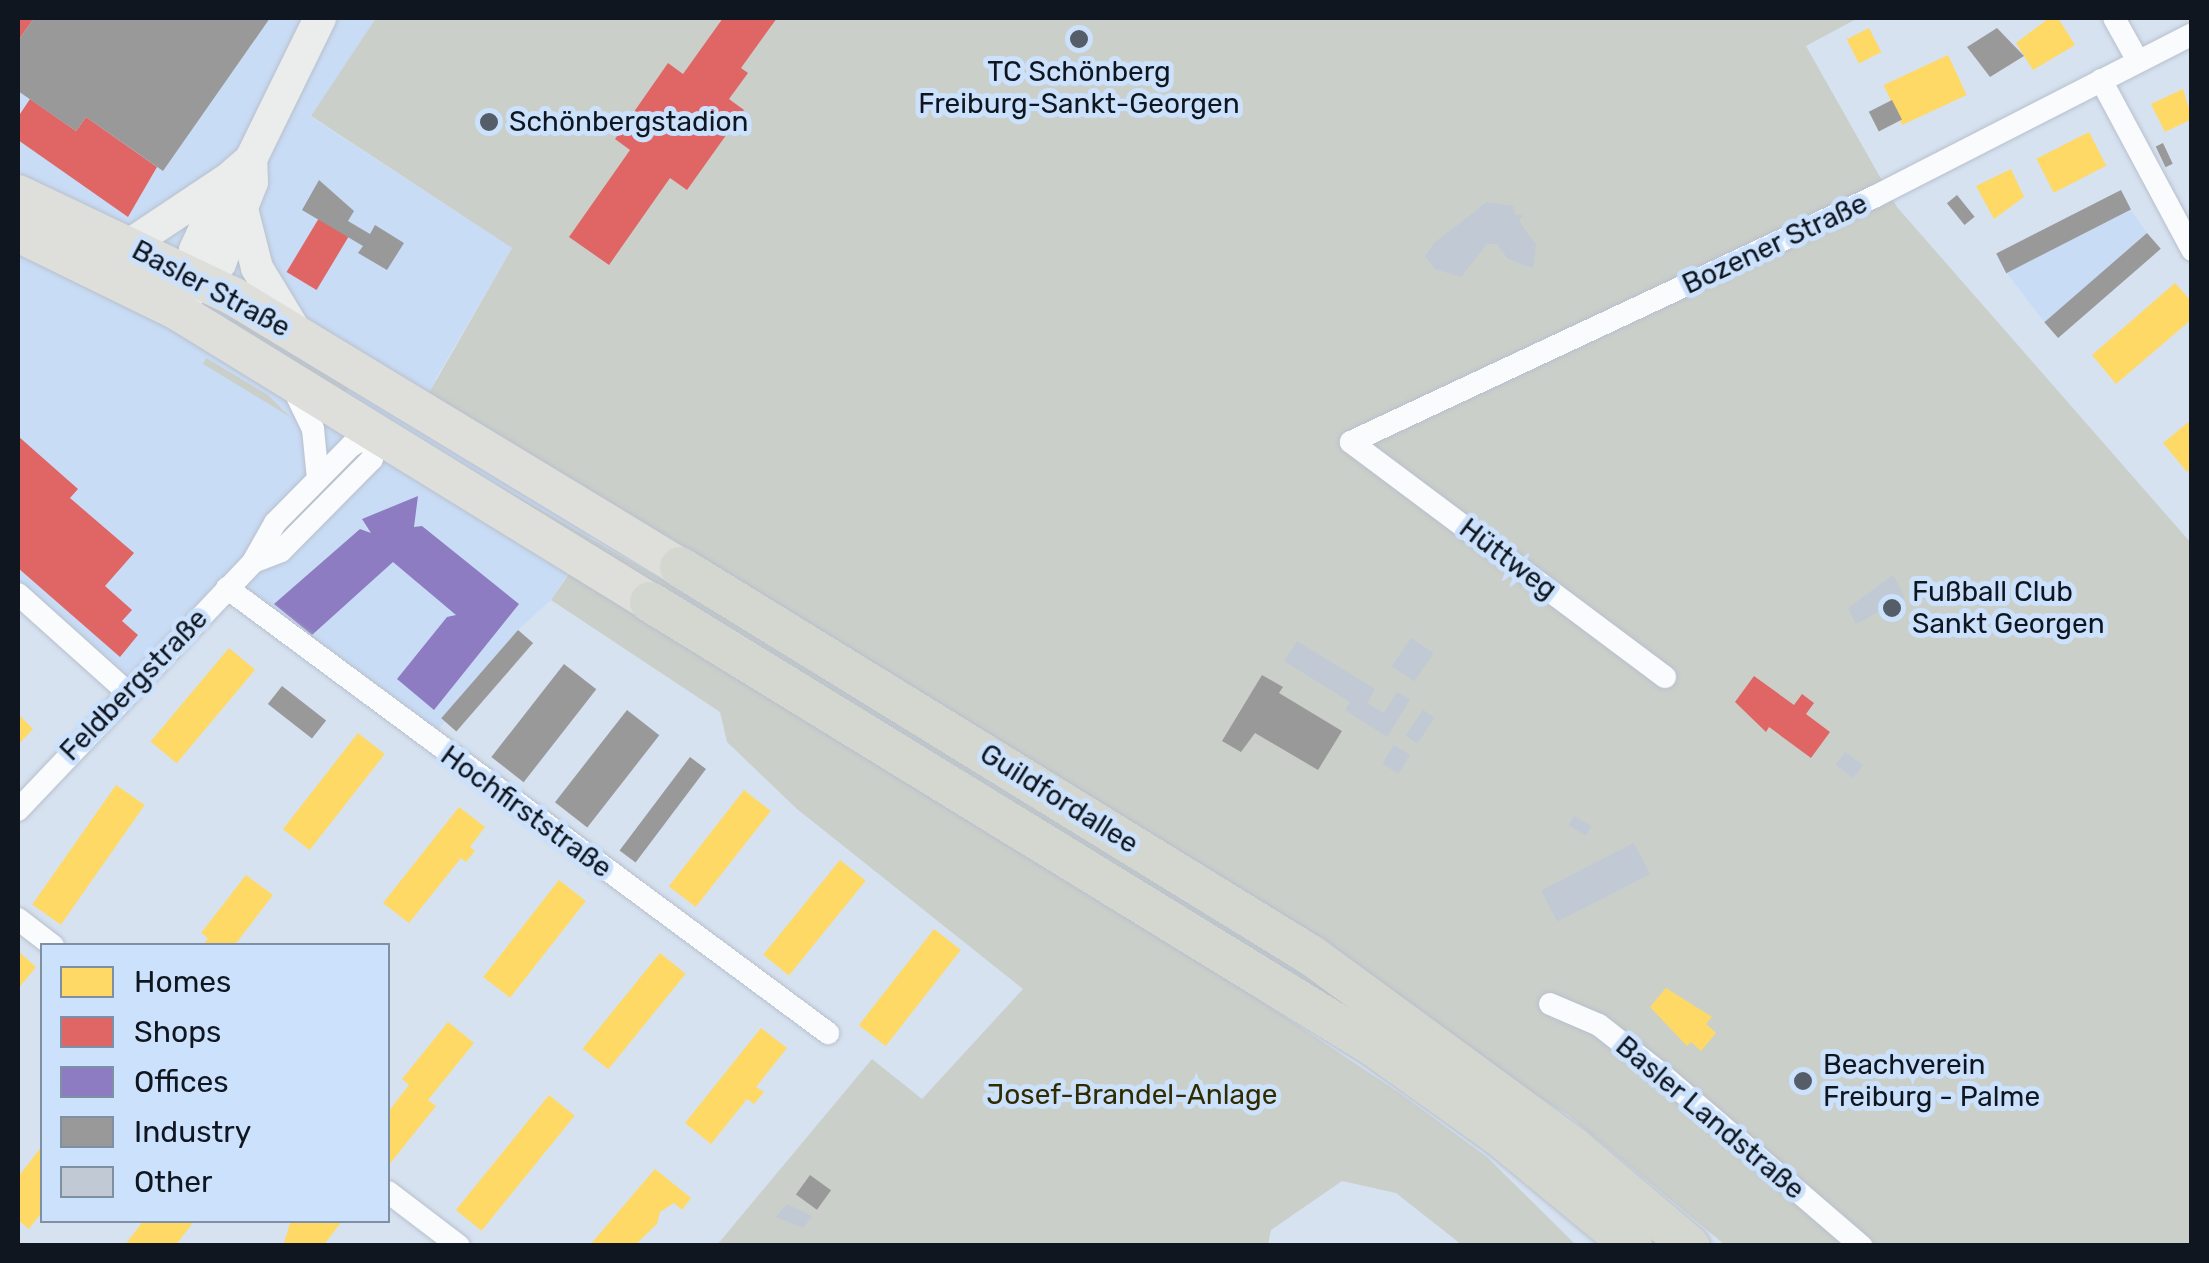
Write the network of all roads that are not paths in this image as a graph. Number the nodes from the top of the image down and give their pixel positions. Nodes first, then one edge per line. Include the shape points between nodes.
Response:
1 (320, 18) edge
2 (2114, 18) edge
3 (2192, 34) edge
4 (2138, 60) junction
5 (2101, 80) junction
6 (240, 169) junction
7 (18, 194) edge
8 (242, 210) junction
9 (18, 233) edge
10 (129, 244) junction
11 (2192, 250) edge
12 (197, 277) junction
13 (179, 312) junction
14 (297, 334) junction
15 (282, 373) junction
16 (399, 395) junction
17 (379, 430) junction
18 (1352, 442) joint
19 (318, 479) junction
20 (253, 562) junction
21 (680, 567) joint
22 (226, 588) junction
23 (18, 594) edge
24 (650, 602) joint
25 (1665, 677) dead end
26 (126, 691) junction
27 (18, 810) edge
28 (18, 918) edge
29 (49, 943) edge
30 (1550, 1004) dead end
31 (828, 1033) dead end
32 (1498, 1135) junction
33 (390, 1194) edge
34 (459, 1246) edge
35 (1601, 1246) edge
36 (1632, 1246) edge
37 (1690, 1246) edge
38 (1861, 1246) edge

1 - 6 main road
2 - 4 street
3 - 4 street, Bozener Straße
4 - 5 street, Bozener Straße
5 - 11 street
5 - 18 street, Bozener Straße via 1874,198
6 - 8 main road
6 - 10 main road
6 - 12 main road via 195,250
7 - 10 main road, Basler Straße
8 - 12 main road via 220,263
8 - 14 main road via 258,268
9 - 13 main road, Basler Straße
10 - 12 main road, Basler Straße
12 - 13 main road
12 - 14 main road, Basler Straße
13 - 15 main road, Basler Straße
14 - 16 main road, Basler Straße
15 - 17 main road, Basler Straße
15 - 19 street via 308,415
16 - 17 main road
16 - 21 main road, Guildfordallee
17 - 19 street, Feldbergstraße via 351,446
17 - 20 street, Feldbergstraße via 372,460 281,551
17 - 24 main road, Guildfordallee
18 - 25 street, Hüttweg
19 - 20 street, Feldbergstraße via 275,523
20 - 22 street, Feldbergstraße
21 - 37 highway, Guildfordallee via 1312,956 1574,1148
22 - 26 street, Feldbergstraße
22 - 31 street, Hochfirststraße
23 - 26 street
24 - 32 highway, Guildfordallee via 1168,915
26 - 27 street, Feldbergstraße
28 - 29 street
30 - 38 street, Basler Landstraße via 1599,1025 1660,1072
32 - 35 highway
32 - 36 highway, Guildfordallee
33 - 34 street

